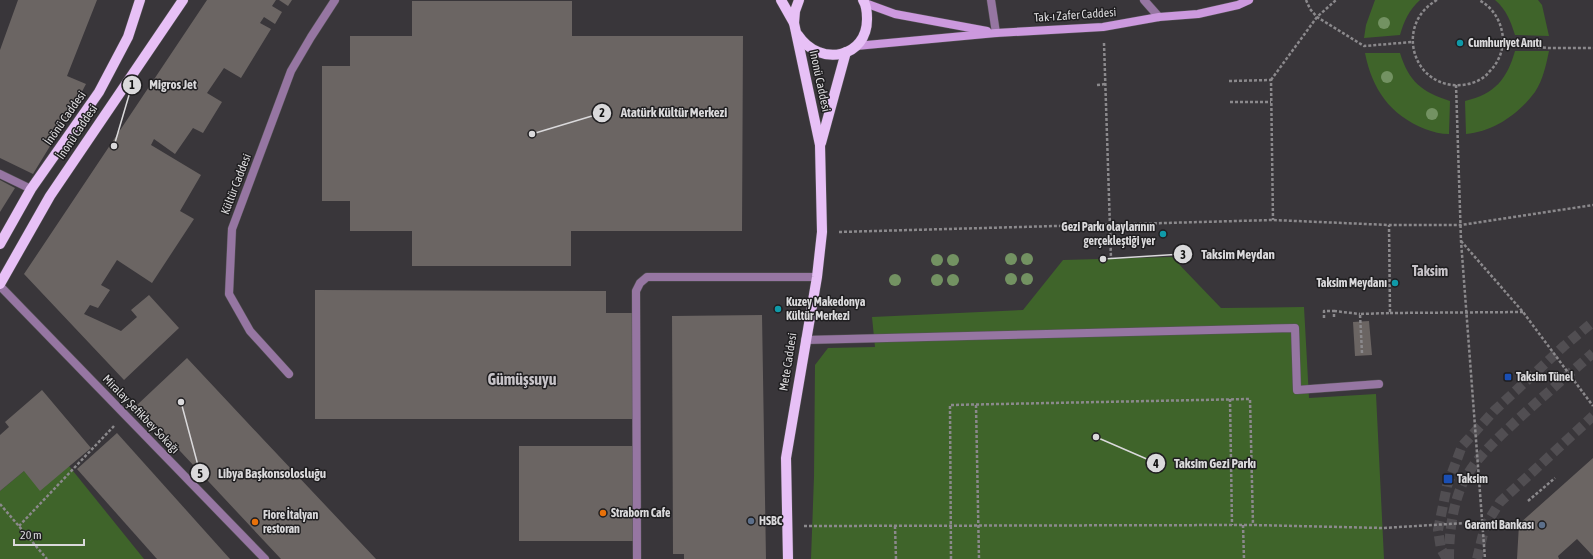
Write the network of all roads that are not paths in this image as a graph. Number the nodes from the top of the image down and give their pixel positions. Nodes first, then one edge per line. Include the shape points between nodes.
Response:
1 (140, 0) edge
2 (183, 0) edge
3 (335, 0) edge
4 (781, 0) edge
5 (799, 0) edge
6 (991, 0) edge
7 (1144, 0) edge
8 (1249, 0) edge
9 (864, 2) edge
10 (1159, 18) junction
11 (794, 23) junction
12 (996, 33) junction
13 (797, 34) junction
14 (856, 46) junction
15 (846, 52) junction
16 (820, 145) junction
17 (0, 174) edge
18 (31, 189) junction
19 (0, 244) edge
20 (817, 277) junction
21 (0, 285) edge
22 (805, 340) junction
23 (289, 374) dead end
24 (1379, 384) dead end
25 (264, 559) edge
26 (638, 559) edge
27 (788, 559) edge

1 - 18 main road, İnönü Caddesi via 128,37 99,92
2 - 21 main road, İnonü Caddesi via 50,196
3 - 23 street, Kültür Caddesi via 291,71 232,229 229,294 250,331
4 - 11 main road
5 - 11 main road via 794,11
6 - 12 street
7 - 10 street
8 - 10 main road, Tak-ı Zafer Caddesi via 1238,6
9 - 12 main road via 894,14
9 - 14 main road via 867,26
10 - 12 main road, Tak-ı Zafer Caddesi via 1103,27
11 - 13 main road, Inonü Caddesi
12 - 14 main road
13 - 15 main road via 808,47 823,55
13 - 16 main road, Inonü Caddesi
14 - 15 main road
15 - 16 main road
16 - 20 main road, Mete Caddesi via 822,232
17 - 18 street
18 - 19 main road, İnönü Caddesi
20 - 22 main road, Mete Caddesi
20 - 26 street via 647,277 640,283 636,291
21 - 25 street, Miralay Şefikbey Sokağı
22 - 24 street via 1295,328 1297,390
22 - 27 main road, Mete Caddesi via 786,458

